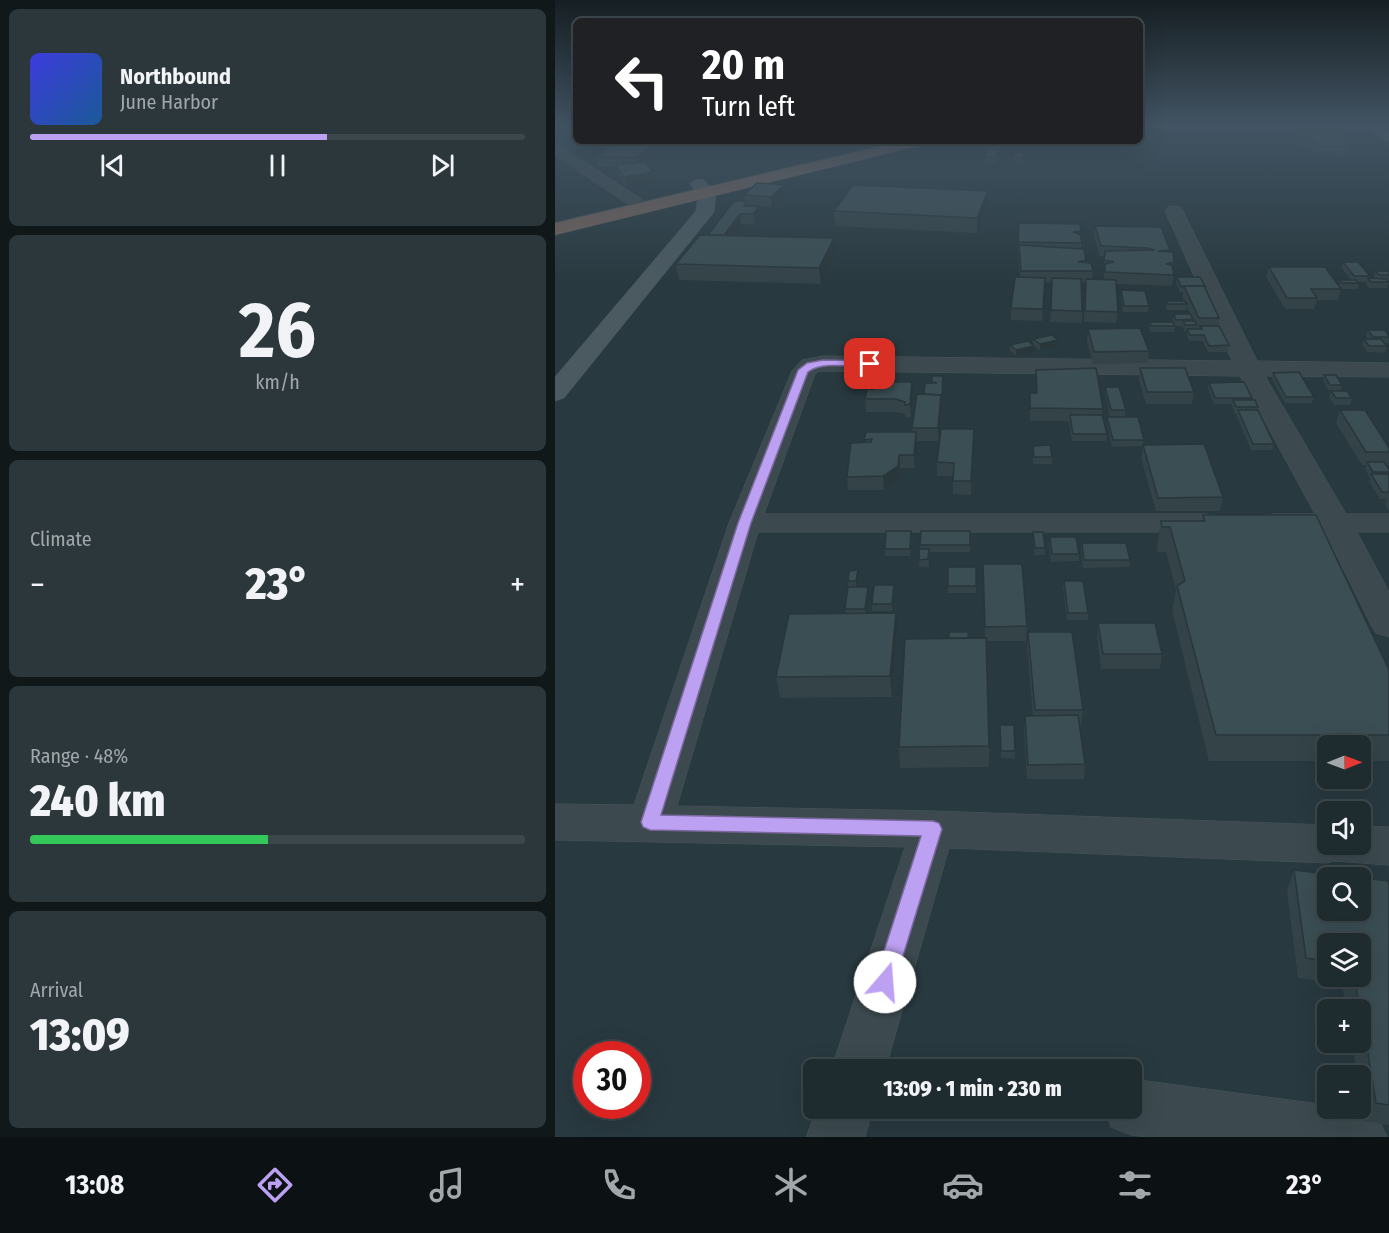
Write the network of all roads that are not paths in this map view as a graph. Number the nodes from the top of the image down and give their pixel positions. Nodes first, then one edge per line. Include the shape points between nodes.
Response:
1 (600, 179) edge
2 (736, 179) edge
3 (744, 179) edge
4 (702, 188) junction
5 (638, 203) junction
6 (1174, 211) dead end
7 (555, 218) edge
8 (555, 229) edge
9 (1248, 368) junction
10 (1389, 370) edge
11 (555, 393) edge
12 (745, 523) junction
13 (1337, 523) junction
14 (1389, 523) edge
15 (1389, 626) edge
16 (555, 822) edge
17 (650, 822) junction
18 (933, 829) junction
19 (1317, 844) edge
20 (1371, 845) edge
21 (1389, 846) edge
22 (861, 1059) edge
23 (1142, 1108) edge
24 (842, 1119) edge
25 (836, 1137) edge
26 (1358, 1137) edge

1 - 5 street
2 - 4 highway
3 - 4 highway
4 - 5 highway
4 - 11 street via 705,212
5 - 7 highway
5 - 8 highway
6 - 9 street
9 - 10 street
9 - 12 street via 811,365 804,370
9 - 13 street
12 - 13 street
12 - 17 street
13 - 14 street
13 - 15 street
16 - 17 street
17 - 18 street
18 - 19 street
18 - 22 street
20 - 21 street
23 - 26 street
24 - 25 street

